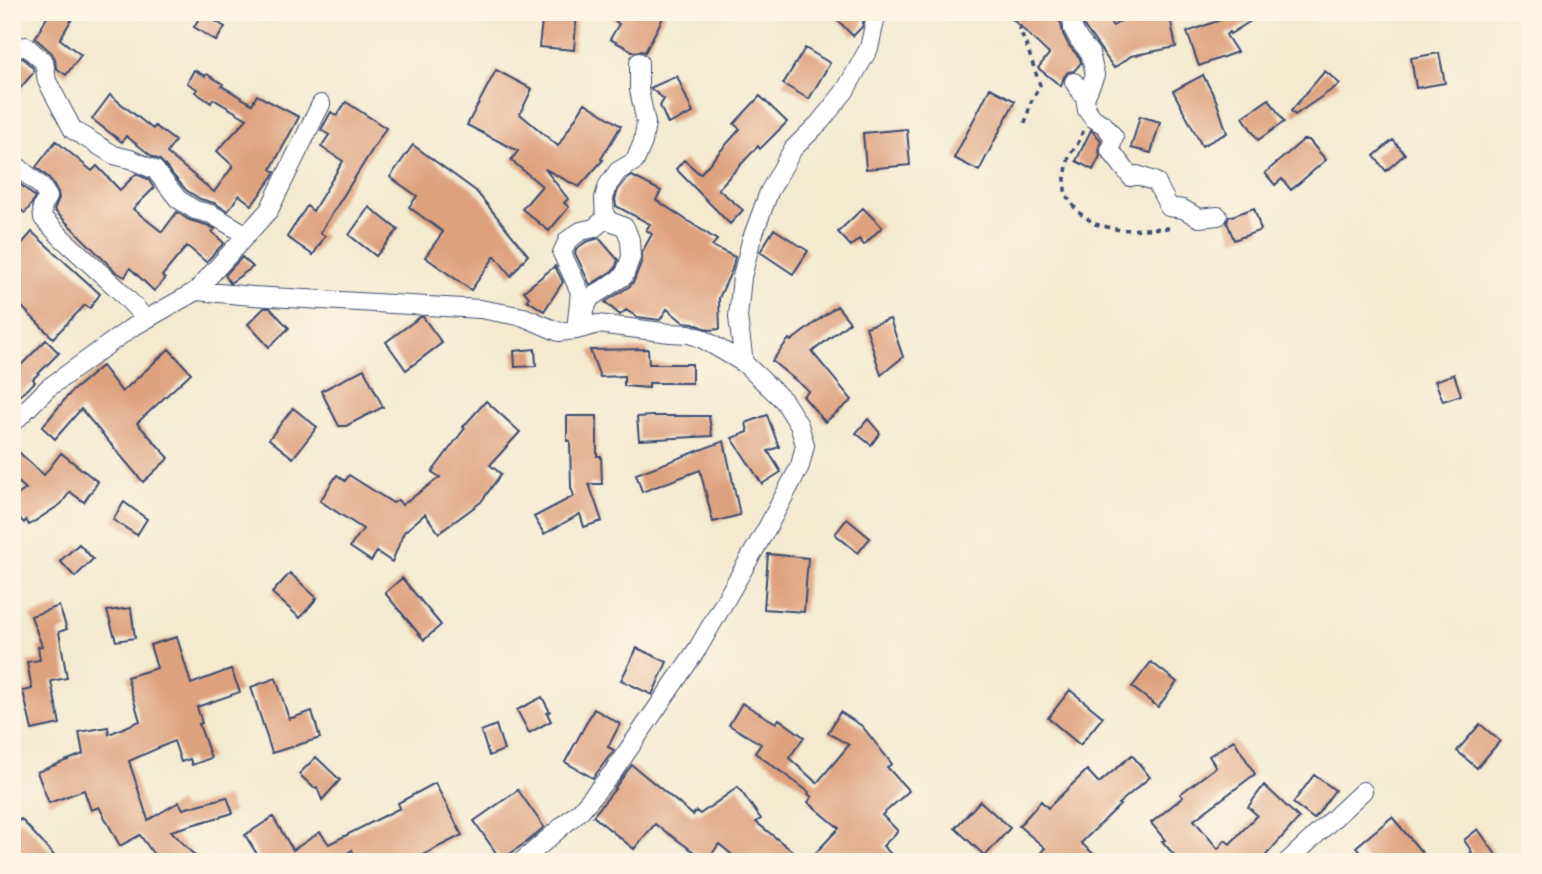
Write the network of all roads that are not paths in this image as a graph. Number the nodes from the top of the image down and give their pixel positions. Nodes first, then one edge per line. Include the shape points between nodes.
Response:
1 (877, 12) edge
2 (1072, 12) edge
3 (12, 49) edge
4 (639, 62) dead end
5 (1074, 82) dead end
6 (321, 104) dead end
7 (1086, 104) junction
8 (12, 162) edge
9 (1208, 217) road end
10 (605, 219) junction
11 (247, 235) junction
12 (196, 291) junction
13 (146, 319) junction
14 (576, 330) junction
15 (744, 363) junction
16 (12, 424) edge
17 (1363, 791) dead end
18 (521, 862) edge
19 (1287, 862) edge

1 - 15 street via 869,48 845,91 793,149 769,192 742,277 738,317
2 - 7 street via 1073,29 1090,54 1095,75
3 - 11 street via 26,46 44,62 47,81 73,130 114,155 155,170 178,199
4 - 10 street via 646,123 643,142 635,161 618,171 608,185
5 - 7 street
6 - 11 street via 270,210
7 - 9 street via 1093,118 1114,137 1110,150 1131,177 1137,174 1156,182 1169,207
8 - 13 street via 41,186 48,198 42,207 43,218
10 - 14 street via 568,240 562,253 580,292
10 - 14 street via 625,227 631,257 624,276 590,298
11 - 12 street
12 - 13 street
12 - 14 street via 480,309 524,317 559,332
13 - 16 street via 48,388
14 - 15 street via 598,324 689,334
15 - 18 street via 784,401 799,425 805,445 800,466 698,648 613,772 582,810
17 - 19 street

